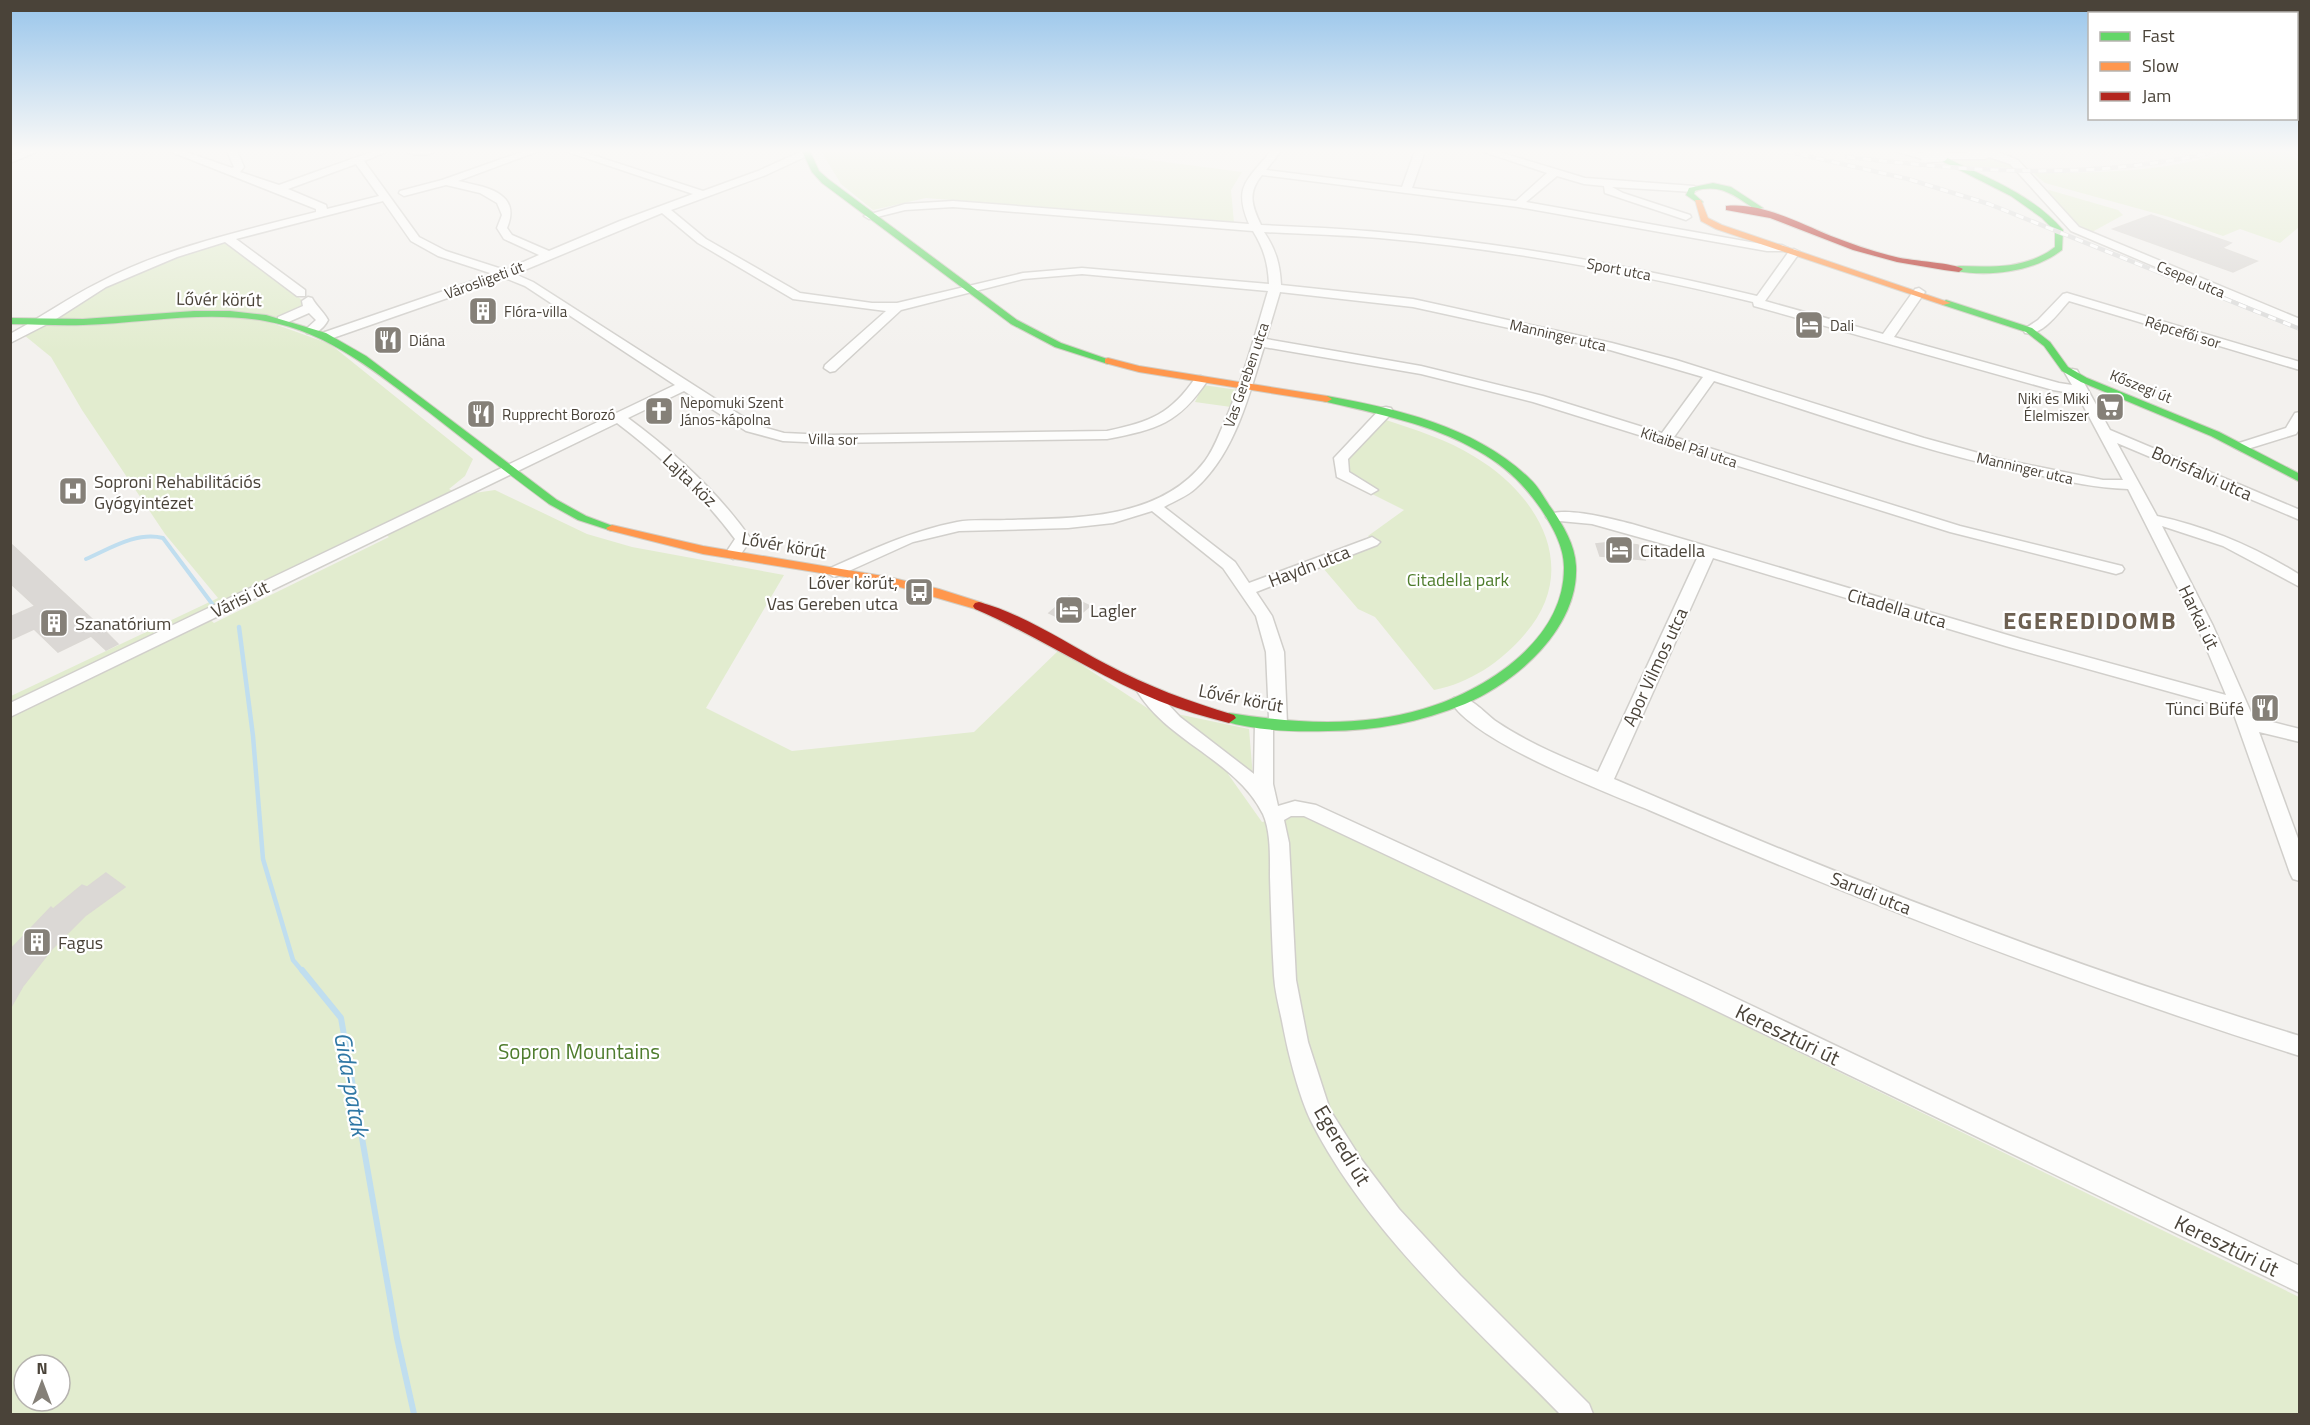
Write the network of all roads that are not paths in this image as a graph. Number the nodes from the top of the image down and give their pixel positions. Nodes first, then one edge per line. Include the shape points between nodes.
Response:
1 (307, 218) edge
2 (399, 218) edge
3 (506, 218) edge
4 (641, 218) edge
5 (675, 218) edge
6 (871, 218) edge
7 (1114, 218) edge
8 (1252, 218) edge
9 (1594, 218) edge
10 (1704, 218) edge
11 (1710, 218) edge
12 (1773, 218) edge
13 (1779, 218) edge
14 (2047, 218) edge
15 (2065, 218) edge
16 (1710, 223) junction
17 (1790, 223) junction
18 (1256, 227) junction
19 (227, 238) junction
20 (1788, 250) junction
21 (548, 255) junction
22 (508, 273) junction
23 (1275, 288) junction
24 (969, 289) junction
25 (1919, 292) junction
26 (306, 301) junction
27 (1758, 302) junction
28 (897, 307) junction
29 (282, 320) junction
30 (10, 321) edge
31 (2300, 324) edge
32 (33, 326) junction
33 (311, 330) junction
34 (2029, 330) junction
35 (326, 336) junction
36 (10, 339) edge
37 (1886, 339) junction
38 (1259, 342) junction
39 (2300, 366) edge
40 (830, 368) dead end
41 (2072, 374) junction
42 (1711, 376) junction
43 (1201, 380) junction
44 (683, 386) junction
45 (1246, 386) junction
46 (2080, 391) junction
47 (1386, 411) junction
48 (617, 416) junction
49 (2300, 416) edge
50 (2105, 433) junction
51 (2295, 433) edge
52 (1666, 438) junction
53 (2241, 447) junction
54 (488, 452) junction
55 (507, 469) junction
56 (2300, 479) edge
57 (2132, 485) junction
58 (529, 486) junction
59 (470, 488) junction
60 (1371, 490) dead end
61 (1154, 506) junction
62 (2300, 516) edge
63 (1554, 517) junction
64 (2151, 519) junction
65 (1372, 542) dead end
66 (1708, 552) junction
67 (733, 554) junction
68 (2116, 569) dead end
69 (834, 572) junction
70 (2300, 582) edge
71 (1246, 590) junction
72 (1146, 691) junction
73 (1460, 702) junction
74 (2239, 705) junction
75 (10, 711) edge
76 (2246, 722) junction
77 (1271, 723) junction
78 (2300, 736) edge
79 (1603, 782) junction
80 (1269, 808) junction
81 (2300, 873) edge
82 (2300, 1046) edge
83 (2300, 1280) edge
84 (1579, 1414) edge

1 - 19 street
2 - 22 street, Villa sor via 415,239 427,247
3 - 21 street via 502,228 508,237
4 - 21 street, Városligeti út
5 - 28 street via 702,241 797,296
6 - 24 street, Lővér körút
7 - 18 street, Sport utca
8 - 18 street, Vas Gereben utca
9 - 20 street
10 - 16 street
11 - 16 street
12 - 17 street
13 - 17 street
14 - 17 street via 2059,230 2059,248 2049,256 2024,264 1988,268 1946,267 1878,255
15 - 31 street, Csepel utca via 2075,229
16 - 20 street
18 - 23 street, Vas Gereben utca via 1269,248
18 - 27 street, Sport utca via 1379,235 1516,251 1684,282
19 - 26 street
19 - 32 street via 119,277
20 - 25 street
20 - 27 street
21 - 22 street, Városligeti út
22 - 35 street, Városligeti út
22 - 44 street, Villa sor
23 - 24 street, Manninger utca via 1082,271 1023,276
23 - 38 street, Vas Gereben utca
23 - 42 street, Manninger utca via 1413,303 1612,347
24 - 28 street, Manninger utca
24 - 43 street, Lővér körút via 1028,331 1060,346 1104,362
25 - 34 street
25 - 37 street
26 - 29 street
26 - 33 street via 322,320
27 - 37 street, Sport utca
28 - 40 street
29 - 32 street, Lővér körút via 210,314
29 - 33 street, Lővér körút
30 - 32 street, Lővér körút
32 - 36 street
33 - 35 street, Lővér körút
34 - 39 street, Répcefői sor via 2042,323 2067,297
34 - 41 street, Kőszegi út via 2047,344
35 - 54 street, Lővér körút via 399,384
37 - 46 street, Sport utca
38 - 45 street, Vas Gereben utca
38 - 52 street, Kitaibel Pál utca via 1421,370 1538,399
41 - 46 street, Harkai út
41 - 53 street, Kőszegi út
42 - 52 street
42 - 57 street, Manninger utca via 1998,463 2103,484
43 - 44 street, Villa sor via 1187,402 1171,416 1107,435 852,440 765,433
43 - 45 street, Lővér körút
44 - 48 street, Várisi út
45 - 47 street, Lővér körút
45 - 61 street, Vas Gereben utca via 1211,464 1190,486
46 - 50 street, Harkai út
47 - 60 street via 1341,458 1342,474
47 - 63 street, Lővér körút via 1436,427 1484,449 1530,485
48 - 55 street, Várisi út
48 - 67 street, Lajta köz via 724,513 742,539
49 - 51 street
50 - 57 street, Harkai út
50 - 62 street, Borisfalvi utca
51 - 53 street
52 - 68 street, Kitaibel Pál utca via 1955,529
53 - 56 street, Kőszegi út
54 - 55 street, Lővér körút
54 - 59 street
55 - 58 street, Lővér körút
55 - 59 street, Várisi út
57 - 64 street, Harkai út
58 - 59 street, Várisi út via 494,483
58 - 67 street, Lővér körút via 589,521 641,537
59 - 75 street, Várisi út
61 - 69 street, Vas Gereben utca via 1113,518 1068,523 959,526 908,539
61 - 71 street, Egeredi út via 1229,565
63 - 66 street, Citadella utca via 1615,524
63 - 73 street, Lővér körút via 1571,563 1570,582 1557,620 1531,653 1490,686
64 - 70 street via 2221,538
64 - 74 street, Harkai út via 2205,626
65 - 71 street, Haydn utca
66 - 74 street, Citadella utca
66 - 79 street, Apor Vilmos utca
67 - 69 street, Lővér körút
69 - 72 street, Lővér körút via 969,600 1004,614
71 - 77 street, Egeredi út via 1264,616 1275,652
72 - 77 street, Lővér körút via 1206,711
72 - 80 street, Egeredi út via 1158,709 1240,770
73 - 77 street, Lővér körút via 1386,722 1339,726
73 - 79 street, Sarudi utca via 1500,735
74 - 76 street, Harkai út
76 - 78 street
76 - 81 street, Harkai út
77 - 80 street, Egeredi út via 1262,771
79 - 82 street, Sarudi utca via 2074,974
80 - 83 street, Keresztúri út via 1309,810 1709,996
80 - 84 street, Egeredi út via 1279,843 1285,980 1297,1042 1320,1113 1352,1167 1390,1218

